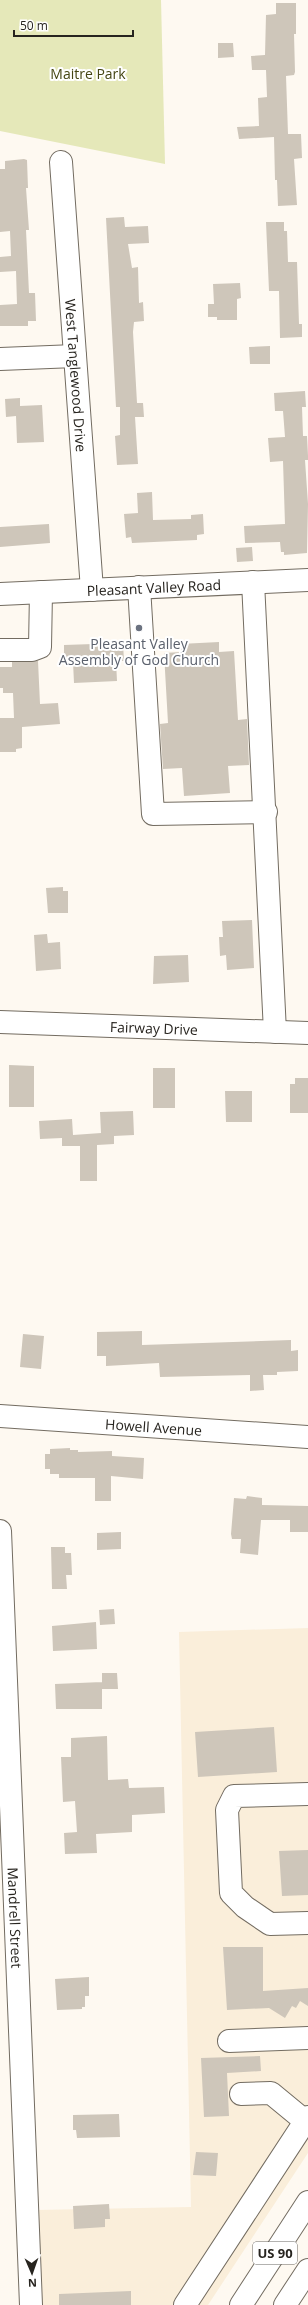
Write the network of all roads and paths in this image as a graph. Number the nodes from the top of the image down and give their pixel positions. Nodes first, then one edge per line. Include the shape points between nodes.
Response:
1 (61, 162) dead end
2 (76, 356) junction
3 (0, 360) edge
4 (308, 580) edge
5 (253, 582) junction
6 (139, 587) junction
7 (92, 590) junction
8 (41, 592) junction
9 (0, 594) edge
10 (0, 650) edge
11 (266, 812) junction
12 (0, 1022) edge
13 (275, 1032) junction
14 (308, 1032) edge
15 (0, 1416) edge
16 (308, 1437) edge
17 (0, 1531) edge
18 (308, 1794) edge
19 (308, 1923) edge
20 (308, 2038) edge
21 (229, 2041) dead end
22 (241, 2094) dead end
23 (307, 2119) edge
24 (308, 2202) edge
25 (308, 2270) edge
26 (31, 2305) edge
27 (185, 2305) edge
28 (242, 2305) edge
29 (285, 2305) edge

1 - 2 street, West Tanglewood Drive
2 - 3 street
2 - 7 street, West Tanglewood Drive
4 - 5 street, Pleasant Valley Road
5 - 6 street, Pleasant Valley Road
5 - 11 street
6 - 7 street, Pleasant Valley Road
6 - 11 street via 153,814
7 - 8 street, Pleasant Valley Road
8 - 9 street, Pleasant Valley Road
8 - 10 street via 40,647 32,650
11 - 13 street
12 - 13 street, Fairway Drive
13 - 14 street, Fairway Drive
15 - 16 street, Howell Avenue
17 - 26 street, Mandrell Street
18 - 19 street via 234,1796 227,1810 231,1894 270,1924
20 - 21 street
22 - 23 street via 271,2093
23 - 27 street
24 - 28 street, US 90
25 - 29 street, US 90

